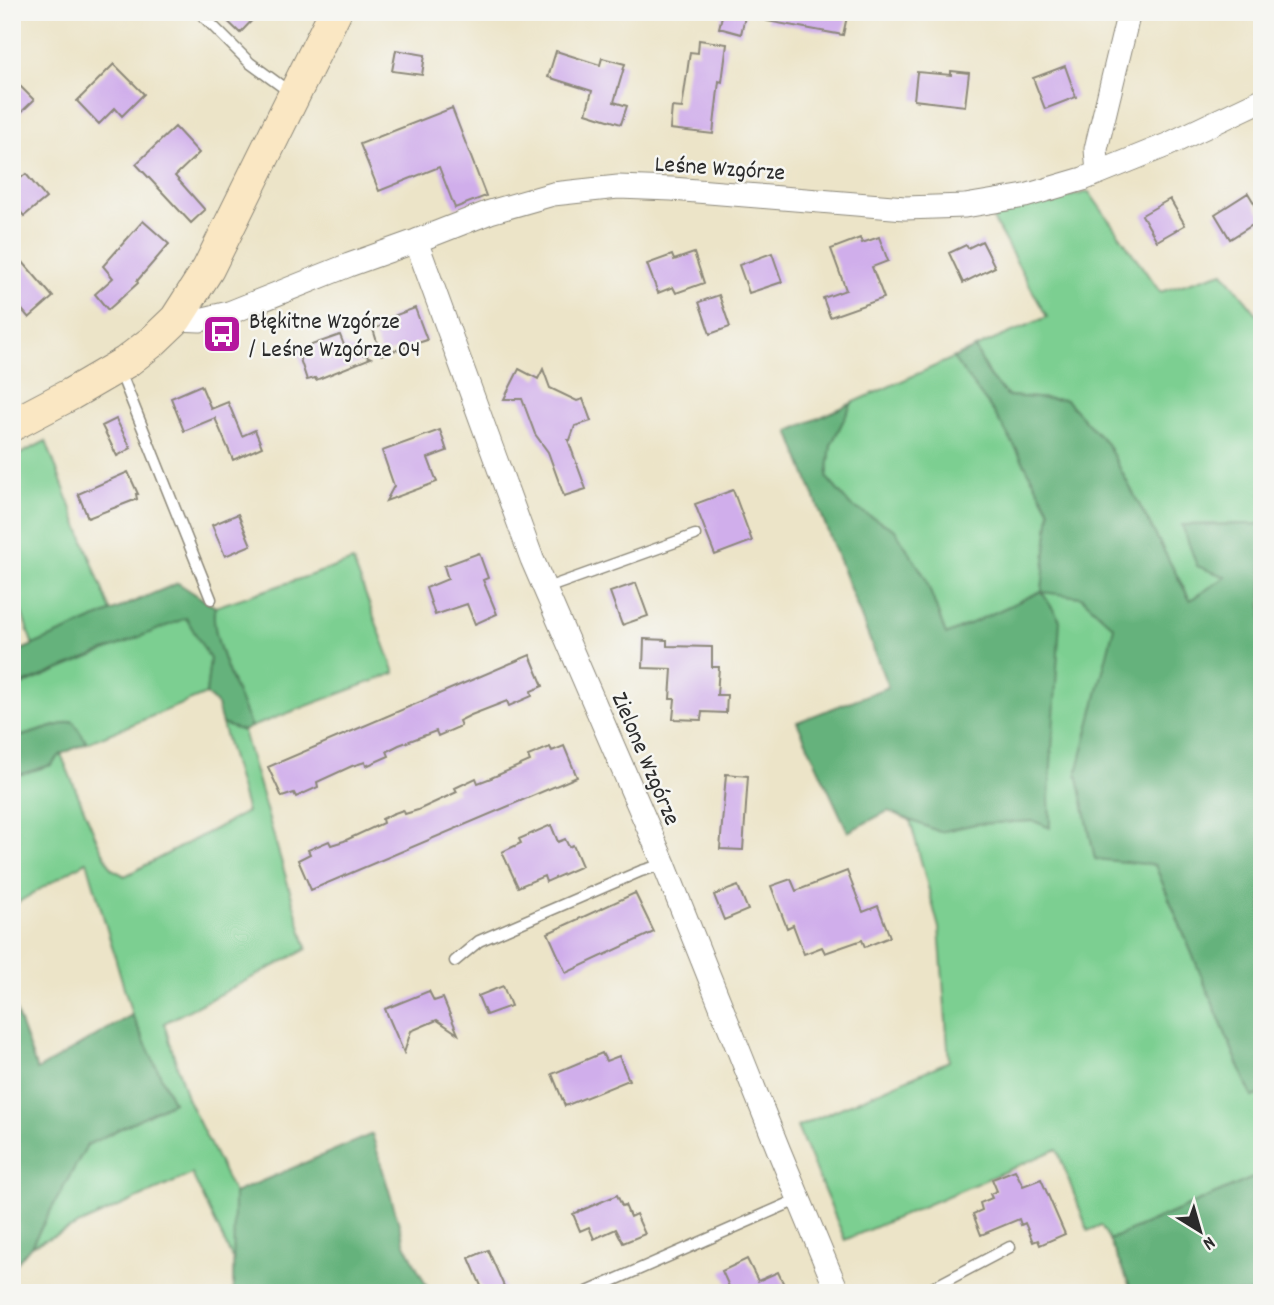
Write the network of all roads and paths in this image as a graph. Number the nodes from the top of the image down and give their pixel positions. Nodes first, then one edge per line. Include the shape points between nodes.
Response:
1 (199, 12) edge
2 (335, 12) edge
3 (1129, 12) edge
4 (295, 95) junction
5 (1262, 100) edge
6 (1098, 173) junction
7 (416, 241) junction
8 (176, 319) junction
9 (118, 367) junction
10 (12, 425) edge
11 (695, 535) dead end
12 (544, 589) junction
13 (211, 599) dead end
14 (664, 864) junction
15 (455, 961) dead end
16 (799, 1199) junction
17 (1010, 1247) dead end
18 (832, 1290) edge
19 (585, 1293) edge
20 (923, 1293) edge

1 - 4 lane via 250,63
2 - 4 street
3 - 6 street via 1096,149
4 - 8 street via 208,269
5 - 6 street, Leśne Wzgórze
6 - 7 street, Leśne Wzgórze via 1025,196 917,208 618,187 553,194
7 - 8 street, Leśne Wzgórze via 229,313 200,320
7 - 12 street, Zielone Wzgórze
8 - 9 street
9 - 10 street
9 - 13 lane
11 - 12 lane
12 - 14 street, Zielone Wzgórze
14 - 15 lane via 479,941
14 - 16 street, Zielone Wzgórze
16 - 18 street, Zielone Wzgórze
16 - 19 lane
17 - 20 lane

